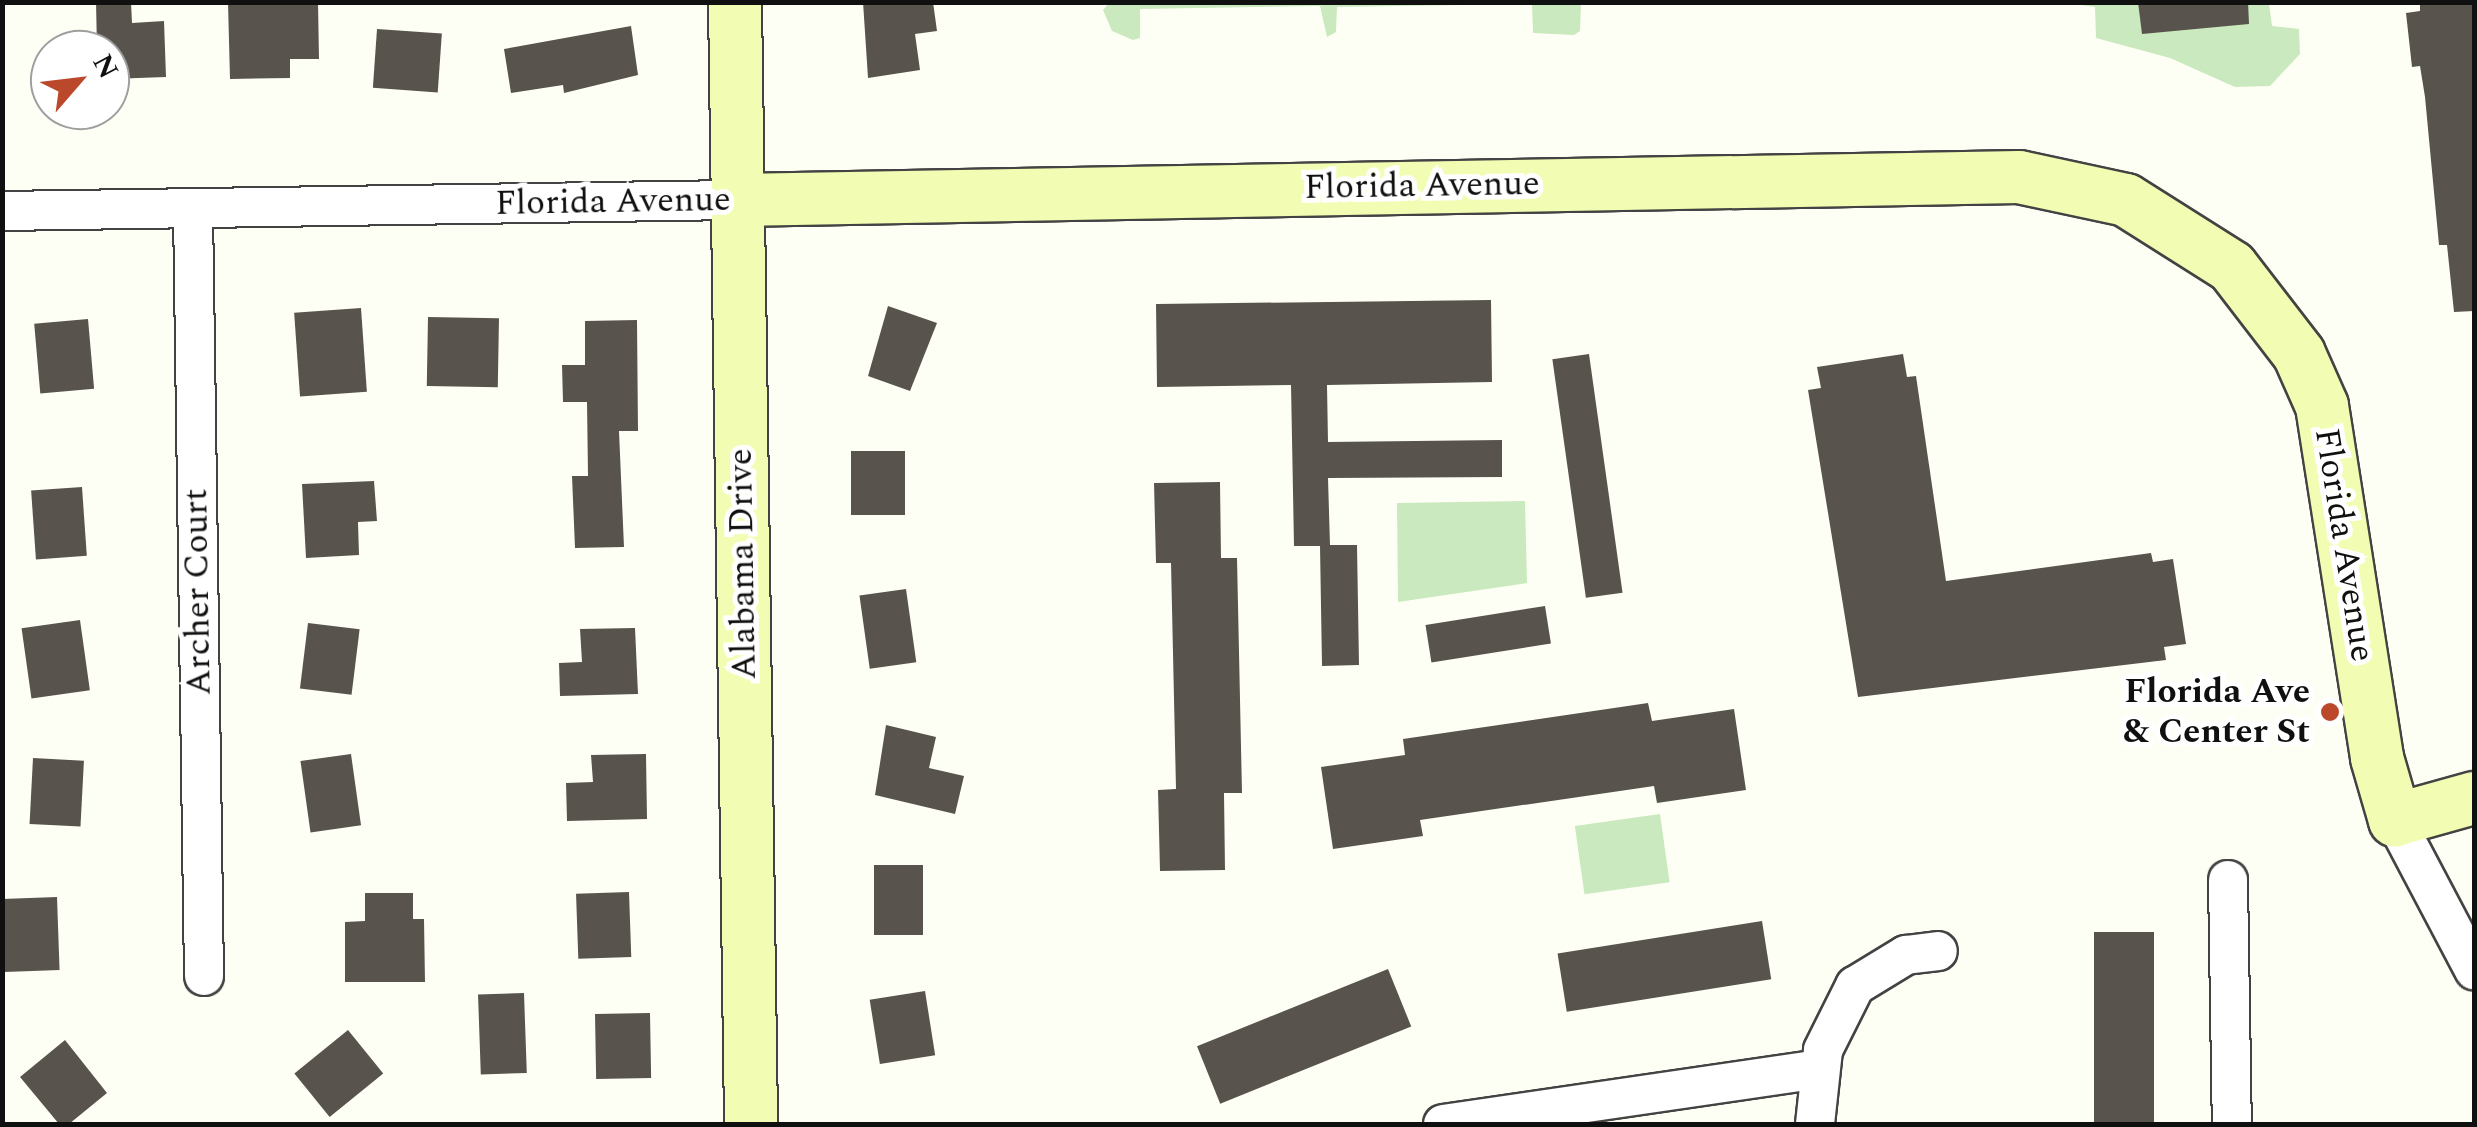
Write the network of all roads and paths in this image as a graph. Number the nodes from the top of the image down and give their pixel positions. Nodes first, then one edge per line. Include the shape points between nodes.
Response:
1 (735, 2) edge
2 (738, 200) junction
3 (193, 208) junction
4 (2, 212) edge
5 (2474, 798) edge
6 (2396, 820) junction
7 (2228, 880) dead end
8 (1938, 951) dead end
9 (2474, 970) edge
10 (204, 976) dead end
11 (1818, 1070) junction
12 (752, 1124) edge
13 (1444, 1124) edge
14 (1815, 1124) edge
15 (2232, 1124) edge

1 - 2 street, Alabama Drive
2 - 3 street, Florida Avenue
2 - 6 street, Florida Avenue via 2020,176 2126,200 2232,267 2299,354 2322,406 2376,758
2 - 12 street, Alabama Drive
3 - 4 street, Florida Avenue
3 - 10 street, Archer Court
5 - 6 street
6 - 9 street
7 - 15 street
8 - 11 street via 1906,955 1854,986
11 - 13 street
11 - 14 street

